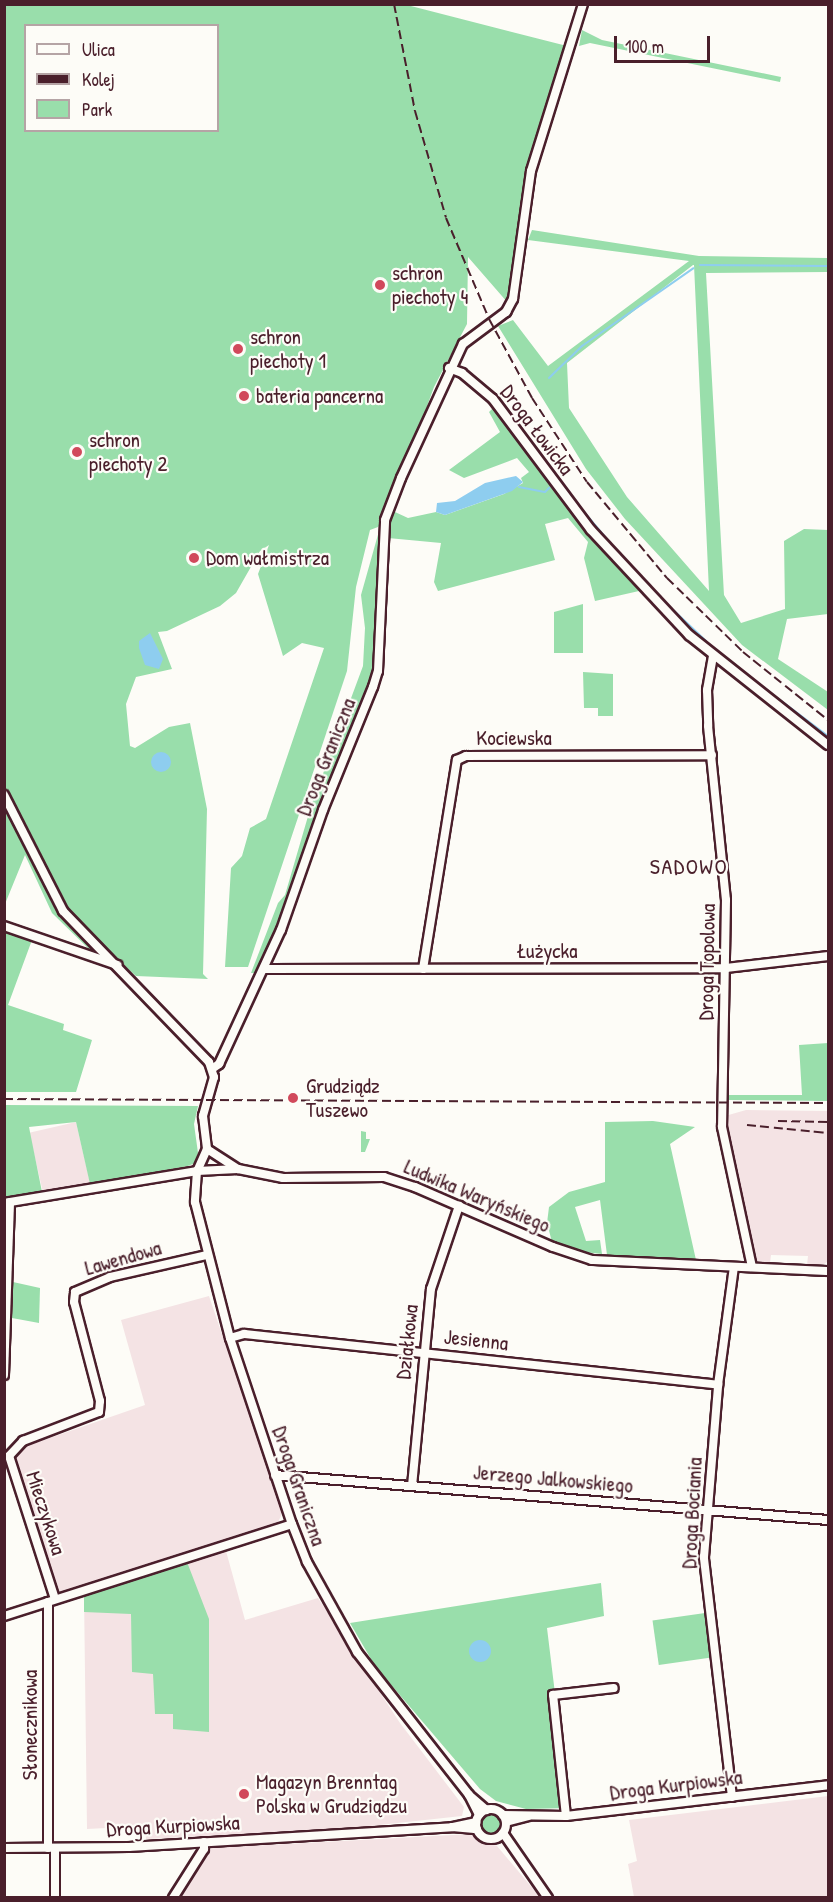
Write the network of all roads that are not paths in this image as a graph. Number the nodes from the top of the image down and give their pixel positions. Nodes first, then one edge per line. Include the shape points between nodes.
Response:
1 (583, 4) edge
2 (449, 368) junction
3 (713, 656) junction
4 (828, 745) edge
5 (712, 755) junction
6 (4, 795) edge
7 (4, 926) edge
8 (828, 956) edge
9 (117, 965) junction
10 (726, 968) junction
11 (264, 969) junction
12 (423, 969) junction
13 (212, 1069) junction
14 (207, 1149) junction
15 (238, 1169) junction
16 (197, 1172) junction
17 (7, 1202) edge
18 (459, 1206) junction
19 (7, 1243) edge
20 (207, 1255) junction
21 (735, 1267) junction
22 (752, 1267) junction
23 (828, 1271) edge
24 (6, 1307) edge
25 (230, 1338) junction
26 (424, 1352) junction
27 (88, 1353) joint
28 (4, 1375) edge
29 (718, 1385) junction
30 (276, 1475) junction
31 (412, 1486) junction
32 (709, 1510) junction
33 (828, 1520) edge
34 (292, 1524) junction
35 (51, 1601) junction
36 (4, 1616) edge
37 (614, 1688) dead end
38 (828, 1785) edge
39 (732, 1797) junction
40 (566, 1816) junction
41 (504, 1818) junction
42 (480, 1819) junction
43 (500, 1836) junction
44 (204, 1842) junction
45 (4, 1848) edge
46 (52, 1848) junction
47 (55, 1898) edge
48 (173, 1898) edge
49 (548, 1898) edge

1 - 2 street via 531,171 512,304 476,330
2 - 3 street, Droga Łowicka via 462,373 493,399 591,530
2 - 11 street, Droga Graniczna via 385,520 378,671
3 - 4 street, Droga Łowicka
3 - 5 street, Droga Topolowa via 707,690
5 - 10 street, Droga Topolowa via 725,885
5 - 12 street, Kociewska via 466,756 458,760
6 - 9 street via 63,911
7 - 9 street via 106,965
8 - 10 street, Łużycka
9 - 13 street via 193,1041
10 - 12 street, Łużycka
10 - 22 street, Droga Topolowa via 722,1127
11 - 12 street, Łużycka
11 - 13 street, Droga Graniczna via 219,1064
13 - 14 street, Droga Graniczna via 213,1082 203,1116
14 - 15 street
14 - 16 street, Droga Graniczna
15 - 16 street, Ludwika Waryńskiego
15 - 18 street, Ludwika Waryńskiego via 283,1178 384,1177
16 - 17 street, Ludwika Waryńskiego
16 - 20 street, Droga Graniczna via 195,1202
17 - 19 street
18 - 21 street, Ludwika Waryńskiego via 592,1260
18 - 26 street, Działkowa via 433,1279
19 - 24 street
20 - 25 street, Droga Graniczna
20 - 27 street, Lawendowa via 110,1277 75,1292
21 - 22 street, Ludwika Waryńskiego
21 - 29 street, Droga Bociania
22 - 23 street, Ludwika Waryńskiego
24 - 28 street
25 - 26 street, Jesienna via 244,1334
25 - 30 street, Droga Graniczna
26 - 29 street, Jesienna
26 - 31 street, Działkowa
27 - 35 street, Mieczykowa via 99,1412 22,1442 9,1456
29 - 32 street, Droga Bociania
30 - 31 street, Jerzego Jalkowskiego
30 - 34 street, Droga Graniczna
31 - 32 street, Jerzego Jalkowskiego
32 - 33 street, Jerzego Jalkowskiego
32 - 39 street, Droga Bociania via 705,1571
34 - 35 street
34 - 42 street, Droga Graniczna via 307,1562 357,1652 469,1795
35 - 36 street
35 - 46 street, Słonecznikowa
37 - 40 street via 553,1695
38 - 39 street, Droga Kurpiowska
39 - 40 street, Droga Kurpiowska
40 - 41 street, Droga Kurpiowska
41 - 42 street
41 - 43 street
42 - 43 street via 488,1839
42 - 44 street, Droga Kurpiowska via 452,1827
43 - 49 street
44 - 46 street, Droga Kurpiowska
44 - 48 street via 204,1849
45 - 46 street, Droga Kurpiowska
46 - 47 street, Słonecznikowa

